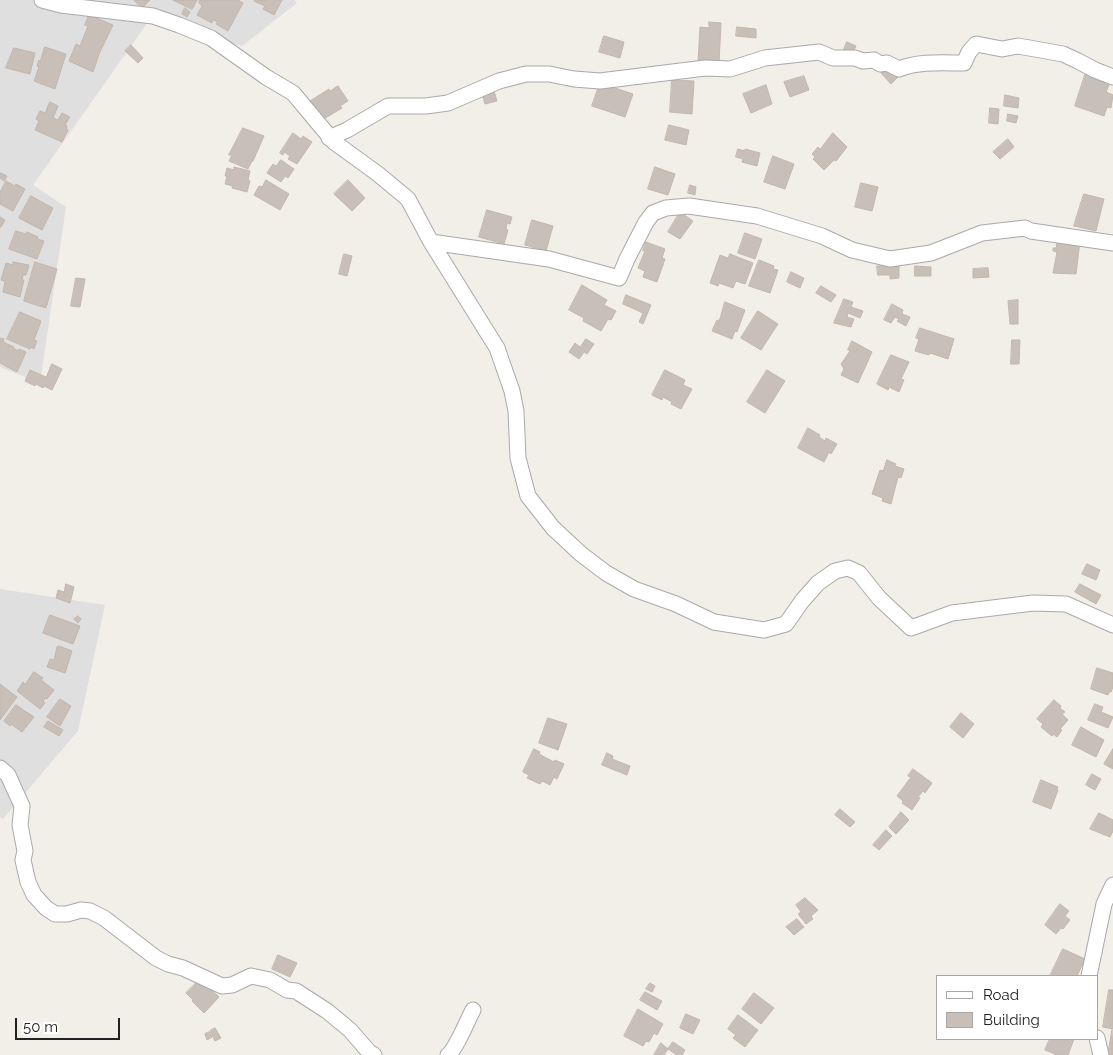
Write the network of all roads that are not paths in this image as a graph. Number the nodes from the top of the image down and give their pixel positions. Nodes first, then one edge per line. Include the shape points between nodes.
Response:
1 (42, 0) edge
2 (1113, 77) edge
3 (329, 138) junction
4 (431, 242) junction
5 (1113, 243) edge
6 (1113, 624) edge
7 (0, 768) edge
8 (1113, 885) edge
9 (1089, 975) edge
10 (473, 1010) dead end
11 (1097, 1040) edge
12 (374, 1055) edge
13 (448, 1055) edge
14 (1101, 1055) edge

1 - 3 street via 153,16 211,38 293,93
2 - 3 street via 1064,54 1018,46 1002,48 976,44 964,63 909,65 900,69 874,60 833,58 819,52 765,58 730,69 705,68 600,81 526,74 499,81 448,103 388,106
3 - 4 street via 408,199
4 - 5 street via 549,259 619,278 626,259 653,213 689,206 757,216 822,236 852,250 890,259 931,253 982,233 1025,228
4 - 6 street via 497,348 512,391 518,458 528,496 553,528 581,554 634,589 714,622 764,630 786,624 818,583 835,571 848,568 859,573 879,598 911,628 952,613 1033,603 1066,604
7 - 12 street via 8,775 22,806 20,825 28,882 46,908 55,914 90,911 156,958 222,986 251,976 296,991 327,1011
8 - 9 street via 1104,904
10 - 13 street via 456,1047
11 - 14 street

